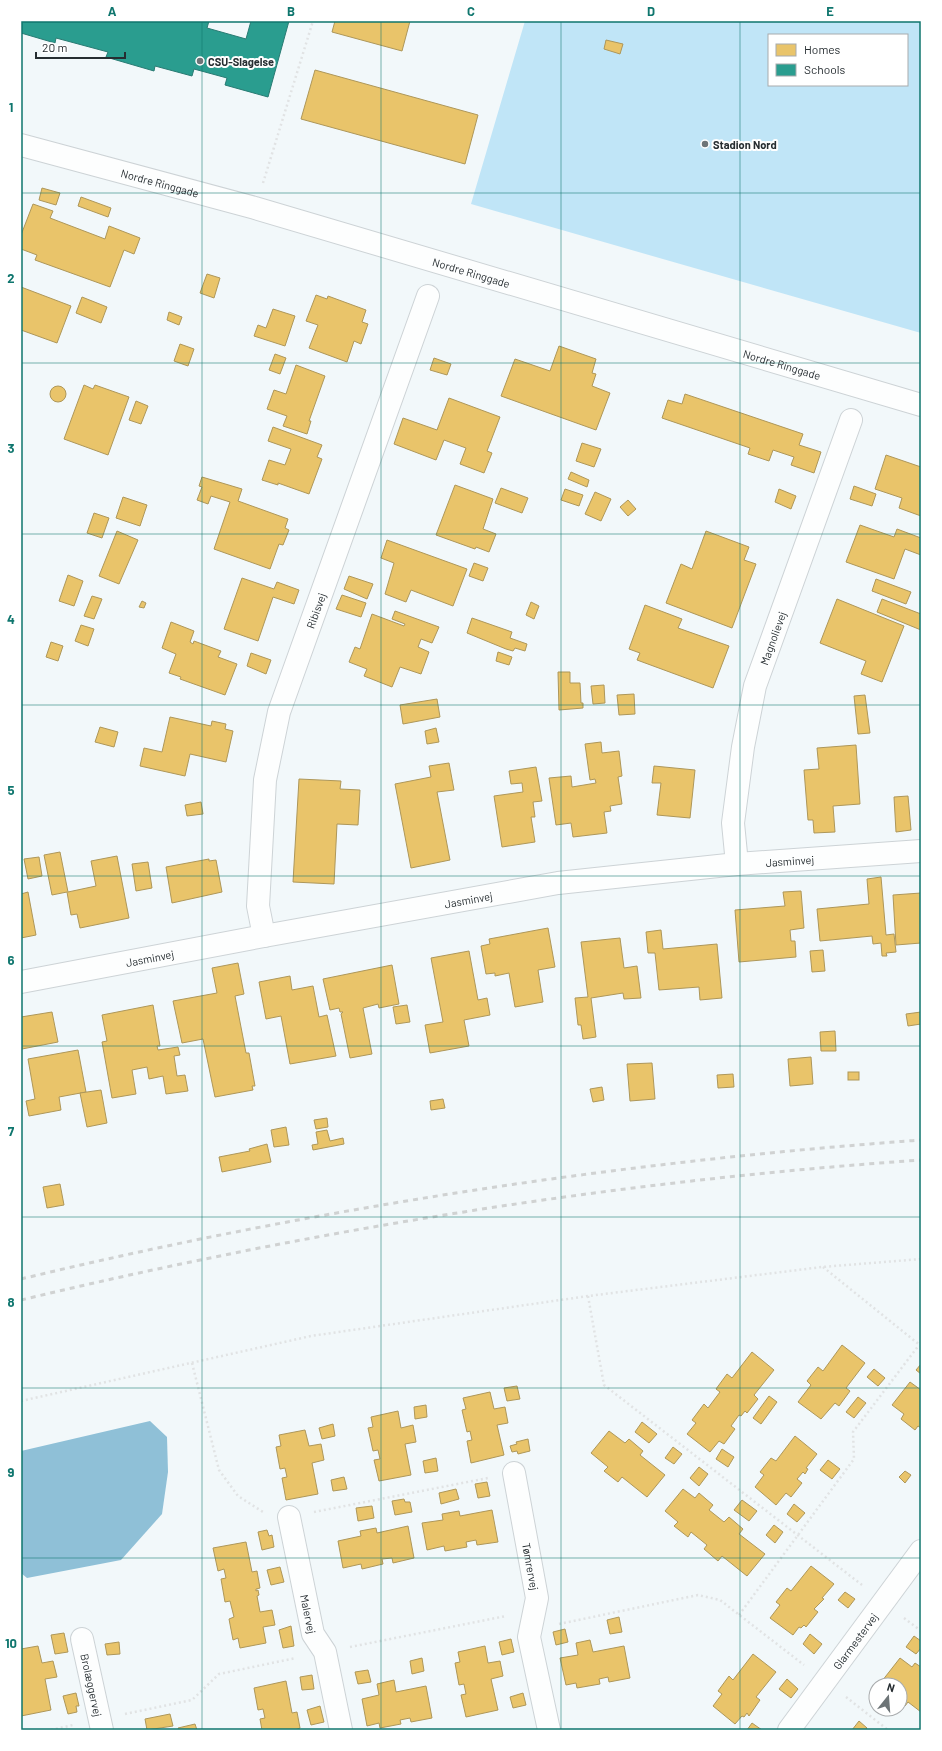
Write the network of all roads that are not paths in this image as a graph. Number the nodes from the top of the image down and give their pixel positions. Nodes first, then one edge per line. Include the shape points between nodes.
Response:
1 (21, 145) edge
2 (428, 296) dead end
3 (921, 405) edge
4 (851, 420) dead end
5 (921, 851) edge
6 (738, 864) junction
7 (264, 936) junction
8 (21, 982) edge
9 (514, 1473) road end
10 (289, 1517) road end
11 (921, 1551) edge
12 (82, 1639) dead end
13 (101, 1725) edge
14 (341, 1730) edge
15 (549, 1730) edge
16 (789, 1730) edge

1 - 3 street, Nordre Ringgade via 254,208
2 - 7 street, Ribisvej via 279,712 265,780 258,906
4 - 6 street, Magnolievej via 755,686 743,747 733,823
5 - 6 street, Jasminvej
6 - 7 street, Jasminvej via 558,884
7 - 8 street, Jasminvej
9 - 15 street, Tømrervej via 537,1598 529,1637
10 - 14 street, Malervej via 312,1634 325,1652
11 - 16 street, Glarmestervej
12 - 13 street, Brolæggervej

